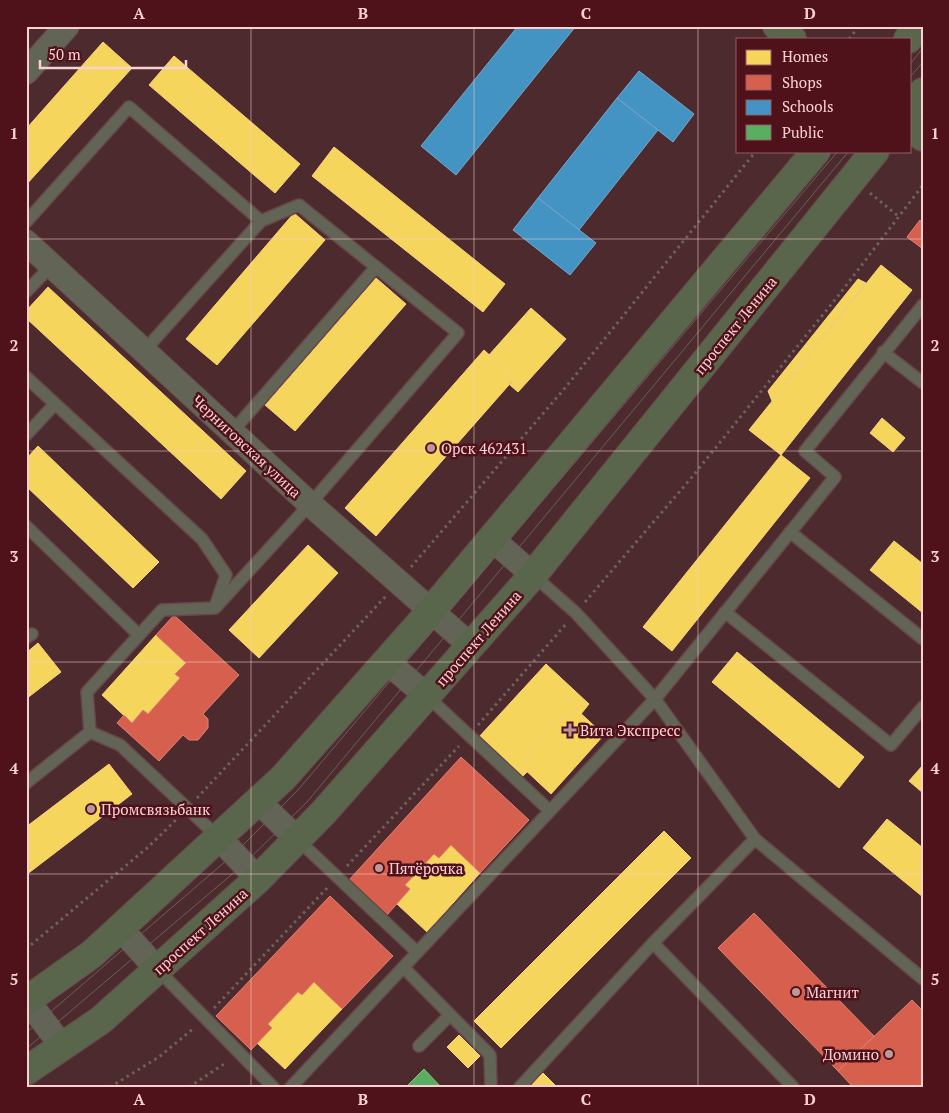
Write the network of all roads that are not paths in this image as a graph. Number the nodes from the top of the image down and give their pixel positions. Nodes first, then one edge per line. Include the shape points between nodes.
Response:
1 (66, 26) edge
2 (777, 26) edge
3 (918, 26) edge
4 (791, 38) edge
5 (909, 38) edge
6 (26, 72) edge
7 (923, 92) edge
8 (912, 105) edge
9 (912, 129) edge
10 (923, 137) edge
11 (815, 152) edge
12 (874, 152) edge
13 (261, 221) junction
14 (26, 222) edge
15 (26, 242) edge
16 (52, 265) junction
17 (376, 267) junction
18 (26, 292) edge
19 (923, 305) edge
20 (144, 351) junction
21 (883, 352) junction
22 (26, 377) edge
23 (923, 383) edge
24 (55, 404) junction
25 (232, 432) junction
26 (26, 435) edge
27 (310, 504) junction
28 (26, 526) edge
29 (790, 532) junction
30 (491, 538) junction
31 (533, 575) junction
32 (215, 608) junction
33 (430, 611) junction
34 (725, 612) junction
35 (139, 635) junction
36 (923, 639) edge
37 (471, 646) junction
38 (386, 661) junction
39 (427, 696) junction
40 (655, 699) junction
41 (923, 707) edge
42 (90, 732) junction
43 (26, 782) edge
44 (258, 801) junction
45 (550, 811) junction
46 (219, 838) junction
47 (297, 839) junction
48 (755, 839) junction
49 (258, 879) junction
50 (120, 928) junction
51 (653, 942) junction
52 (417, 952) junction
53 (404, 968) junction
54 (157, 969) junction
55 (923, 980) edge
56 (27, 1000) edge
57 (449, 1016) junction
58 (62, 1046) junction
59 (419, 1046) dead end
60 (26, 1071) edge
61 (274, 1087) edge
62 (291, 1087) edge
63 (491, 1087) edge
64 (520, 1087) edge
65 (793, 1087) edge

1 - 6 street
2 - 4 main road
3 - 5 main road
7 - 8 main road
9 - 10 main road
11 - 30 main road
12 - 31 main road, проспект Ленина
13 - 14 lane via 129,107
13 - 17 lane via 299,205
13 - 20 lane
15 - 16 street, Черниговская улица
16 - 18 lane
16 - 20 street, Черниговская улица
17 - 25 lane
17 - 27 lane via 458,332
19 - 21 lane
20 - 25 street, Черниговская улица
21 - 23 lane
21 - 29 lane via 805,451 835,477
22 - 24 lane
24 - 26 lane
24 - 32 lane via 202,539 226,575
25 - 27 street, Черниговская улица
27 - 32 lane
27 - 33 street, Черниговская улица
28 - 35 lane
29 - 34 lane
29 - 36 lane
30 - 31 street
30 - 33 main road
31 - 37 main road, проспект Ленина
31 - 40 lane via 576,613
32 - 35 lane via 162,610
33 - 37 street, Черниговская улица
33 - 38 main road
34 - 40 lane
34 - 41 lane via 891,745
35 - 42 lane via 87,692
37 - 39 main road, проспект Ленина
38 - 39 street
38 - 44 main road via 283,778
39 - 45 lane
39 - 47 main road, проспект Ленина
40 - 45 lane
40 - 48 lane
42 - 43 lane
42 - 46 lane via 120,745
44 - 46 main road
44 - 47 street
45 - 52 lane
46 - 49 street
46 - 50 main road
47 - 49 main road, проспект Ленина
47 - 52 lane
48 - 51 lane
48 - 55 lane
49 - 54 main road, проспект Ленина
50 - 54 street
50 - 56 main road via 92,954
51 - 64 lane
51 - 65 lane
52 - 53 lane
53 - 57 lane
53 - 62 lane
54 - 58 main road, проспект Ленина via 101,1020
54 - 61 lane
56 - 58 street
57 - 59 lane
57 - 63 lane via 490,1056
58 - 60 main road, проспект Ленина

